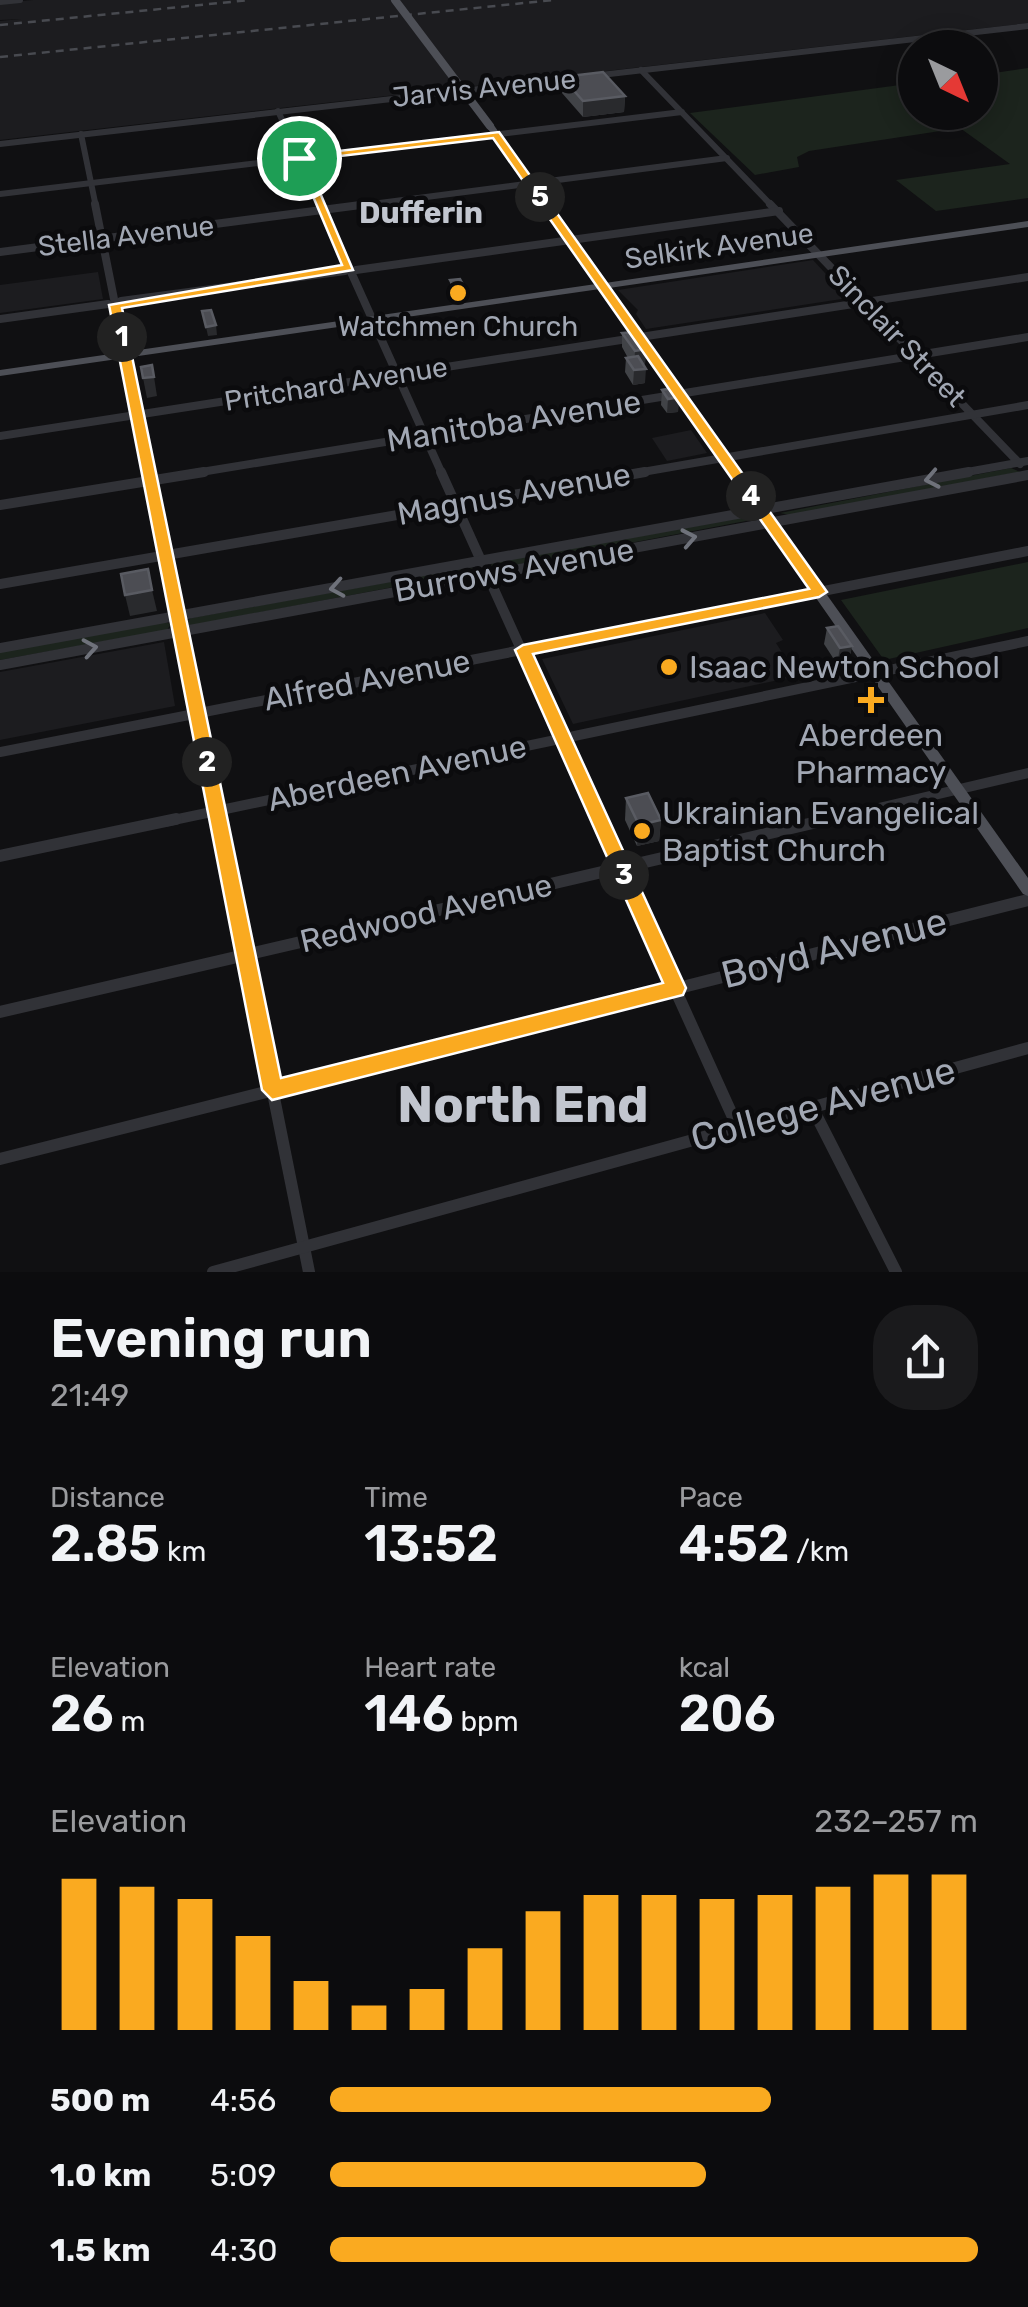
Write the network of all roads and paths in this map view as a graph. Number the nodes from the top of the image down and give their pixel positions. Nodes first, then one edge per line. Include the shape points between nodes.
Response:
1 (20, 0) edge
2 (396, 0) edge
3 (0, 2) edge
4 (1028, 26) edge
5 (641, 70) junction
6 (278, 112) junction
7 (682, 112) junction
8 (493, 130) junction
9 (82, 134) junction
10 (0, 144) edge
11 (299, 158) junction
12 (727, 158) junction
13 (91, 183) junction
14 (531, 184) junction
15 (0, 194) edge
16 (323, 211) junction
17 (778, 211) junction
18 (1028, 224) edge
19 (103, 239) junction
20 (570, 240) junction
21 (0, 252) edge
22 (819, 254) junction
23 (350, 270) junction
24 (1028, 276) edge
25 (604, 285) junction
26 (114, 302) junction
27 (865, 302) junction
28 (0, 318) edge
29 (373, 319) junction
30 (640, 337) junction
31 (1028, 337) edge
32 (125, 355) junction
33 (916, 355) junction
34 (0, 373) edge
35 (400, 374) junction
36 (680, 394) junction
37 (1028, 405) edge
38 (138, 414) junction
39 (973, 414) junction
40 (0, 436) edge
41 (425, 436) junction
42 (724, 458) junction
43 (1024, 462) edge
44 (1028, 474) edge
45 (150, 480) junction
46 (0, 505) edge
47 (456, 505) junction
48 (762, 511) junction
49 (770, 523) junction
50 (1028, 552) edge
51 (165, 556) junction
52 (482, 562) junction
53 (488, 576) junction
54 (0, 584) edge
55 (819, 592) junction
56 (177, 617) junction
57 (180, 632) junction
58 (1028, 641) edge
59 (0, 648) edge
60 (523, 650) junction
61 (0, 664) edge
62 (876, 673) junction
63 (196, 714) junction
64 (562, 738) junction
65 (0, 752) edge
66 (1028, 773) edge
67 (958, 789) junction
68 (217, 811) junction
69 (0, 856) edge
70 (621, 869) junction
71 (1028, 890) edge
72 (1028, 900) edge
73 (245, 954) junction
74 (675, 988) junction
75 (0, 1012) edge
76 (1028, 1048) edge
77 (272, 1090) junction
78 (812, 1107) junction
79 (738, 1128) junction
80 (0, 1159) edge
81 (304, 1247) junction
82 (213, 1272) edge
83 (310, 1272) edge
84 (896, 1272) edge

1 - 3 street
2 - 8 main road, bridge
4 - 5 street, Jarvis Avenue
5 - 6 street, Jarvis Avenue
5 - 7 street, Sinclair Street
6 - 9 street, Jarvis Avenue
6 - 11 street
7 - 8 street
7 - 12 street, Sinclair Street
8 - 11 street
8 - 14 main road
9 - 10 street, Jarvis Avenue
9 - 13 street
11 - 13 street
11 - 16 street
12 - 14 street, Stella Avenue
12 - 17 street, Sinclair Street
13 - 15 street
13 - 19 street
14 - 16 street, Stella Avenue
14 - 20 main road
16 - 19 street, Stella Avenue
16 - 23 street
17 - 20 street
17 - 22 street, Sinclair Street
18 - 22 main road, Selkirk Avenue
19 - 21 street, Stella Avenue
19 - 26 street
20 - 23 street
20 - 25 main road
22 - 25 main road, Selkirk Avenue
22 - 27 street, Sinclair Street
23 - 26 street
23 - 29 street
24 - 27 street, Pritchard Avenue
25 - 29 main road, Selkirk Avenue
25 - 30 main road
26 - 28 street
26 - 32 street
27 - 30 street, Pritchard Avenue
27 - 33 street, Sinclair Street
29 - 32 main road, Selkirk Avenue
29 - 35 street
30 - 35 street, Pritchard Avenue
30 - 36 main road
31 - 33 street, Manitoba Avenue
32 - 34 main road, Selkirk Avenue
32 - 38 street
33 - 36 street, Manitoba Avenue
33 - 39 street, Sinclair Street
35 - 38 street, Pritchard Avenue
35 - 41 street
36 - 41 street, Manitoba Avenue
36 - 42 main road
37 - 39 street, Magnus Avenue
38 - 40 street, Pritchard Avenue
38 - 45 street
39 - 42 street, Magnus Avenue
39 - 43 street, Sinclair Street
41 - 45 street, Manitoba Avenue
41 - 47 street
42 - 47 street, Magnus Avenue
42 - 48 main road
43 - 44 street, Sinclair Street
43 -> 48 street, Burrows Avenue
44 - 49 street, Burrows Avenue
45 - 46 street, Manitoba Avenue
45 - 51 street
47 - 51 street, Magnus Avenue
47 - 52 street
48 - 49 main road
48 - 52 street, Burrows Avenue
53 -> 49 street, Burrows Avenue
49 - 55 main road
50 - 55 street, Alfred Avenue
51 - 54 street, Magnus Avenue
51 - 56 street
52 - 53 street
52 -> 56 street, Burrows Avenue
53 - 57 street, Burrows Avenue
53 - 60 street
55 - 60 street, Alfred Avenue
55 - 62 main road
56 - 57 street
56 - 59 street, Burrows Avenue
61 -> 57 street, Burrows Avenue
57 - 63 street
58 - 62 street, Aberdeen Avenue
60 - 63 street, Alfred Avenue
60 - 64 street
62 - 64 street, Aberdeen Avenue
62 - 67 main road
63 - 65 street, Alfred Avenue
63 - 68 street
64 - 68 street, Aberdeen Avenue
64 - 70 street
66 - 67 street, Redwood Avenue
67 - 70 street, Redwood Avenue
67 - 71 main road
68 - 69 street, Aberdeen Avenue
68 - 73 street
70 - 73 street, Redwood Avenue
70 - 74 street
72 - 74 street, Boyd Avenue
73 - 75 street, Redwood Avenue
73 - 77 street
74 - 77 street, Boyd Avenue
74 - 79 street
76 - 78 street, College Avenue
77 - 80 street, Boyd Avenue
77 - 81 street
78 - 79 street, College Avenue
78 - 84 street
79 - 81 street, College Avenue
81 - 82 street, College Avenue
81 - 83 street

